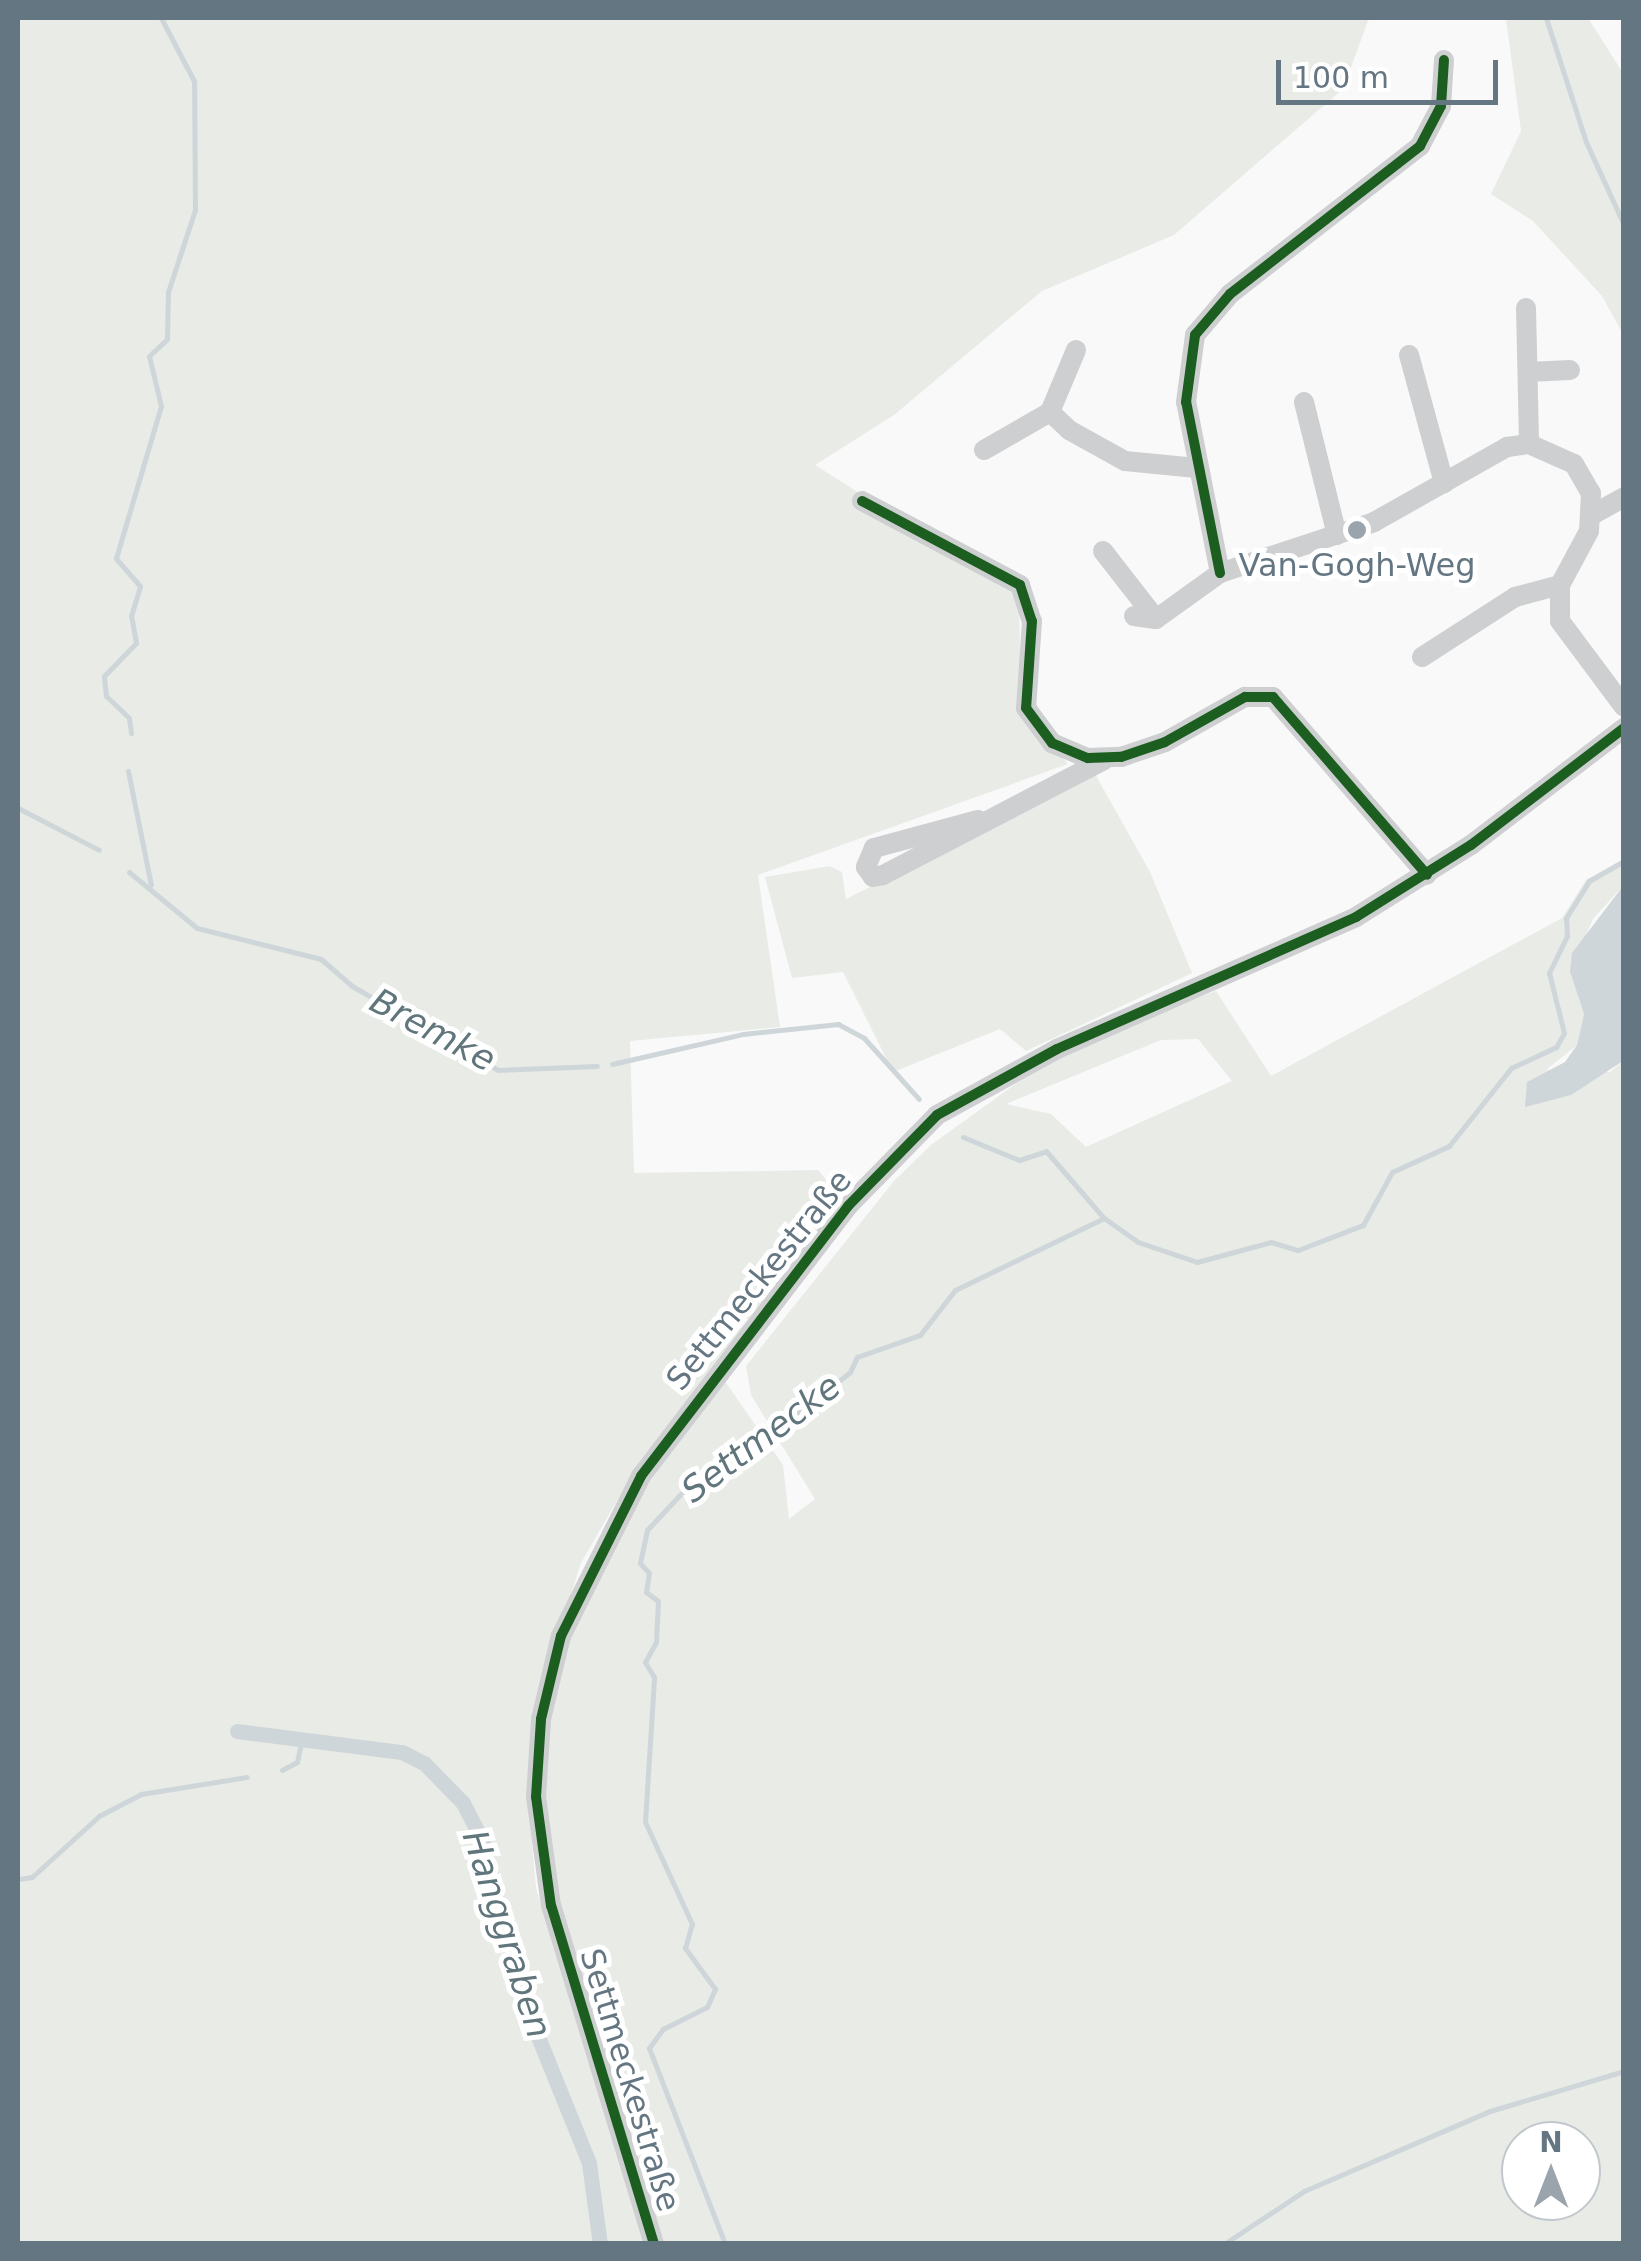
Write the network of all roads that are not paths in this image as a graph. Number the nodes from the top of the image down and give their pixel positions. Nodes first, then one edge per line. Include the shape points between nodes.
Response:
1 (1444, 60) dead end
2 (1526, 308) dead end
3 (1076, 350) dead end
4 (1409, 354) dead end
5 (1570, 370) dead end
6 (1528, 372) junction
7 (1304, 402) dead end
8 (1050, 412) junction
9 (1529, 444) junction
10 (984, 450) dead end
11 (1196, 468) junction
12 (1444, 482) junction
13 (1624, 497) edge
14 (862, 501) dead end
15 (1592, 516) junction
16 (1337, 535) junction
17 (1103, 552) dead end
18 (1220, 574) junction
19 (1560, 585) junction
20 (1134, 616) dead end
21 (1156, 620) junction
22 (1422, 656) dead end
23 (1624, 707) edge
24 (1624, 728) edge
25 (1106, 759) junction
26 (978, 820) junction
27 (1427, 874) junction
28 (654, 2244) edge

1 - 11 street via 1441,106 1420,146 1230,294 1195,334 1184,385
2 - 6 street
3 - 8 street
4 - 12 street
5 - 6 street
6 - 9 street
7 - 16 street
8 - 10 street
8 - 11 street via 1112,457
9 - 12 street via 1507,448
9 - 15 street via 1574,464 1590,493
11 - 18 street
12 - 16 street
13 - 15 street
14 - 25 street via 1020,585 1032,621 1028,716 1062,748
15 - 19 street
16 - 18 street
17 - 21 street
18 - 21 street
19 - 22 street via 1515,598
19 - 23 street via 1565,634
20 - 21 street
24 - 27 street, Settmeckestraße
25 - 26 street
25 - 27 street via 1166,742 1252,694 1273,697
26 - 26 street via 883,875 873,877 866,867 874,848
27 - 28 street, Settmeckestraße via 1282,954 975,1088 936,1116 874,1176 760,1315 619,1512 574,1600 552,1666 536,1797 551,1906

